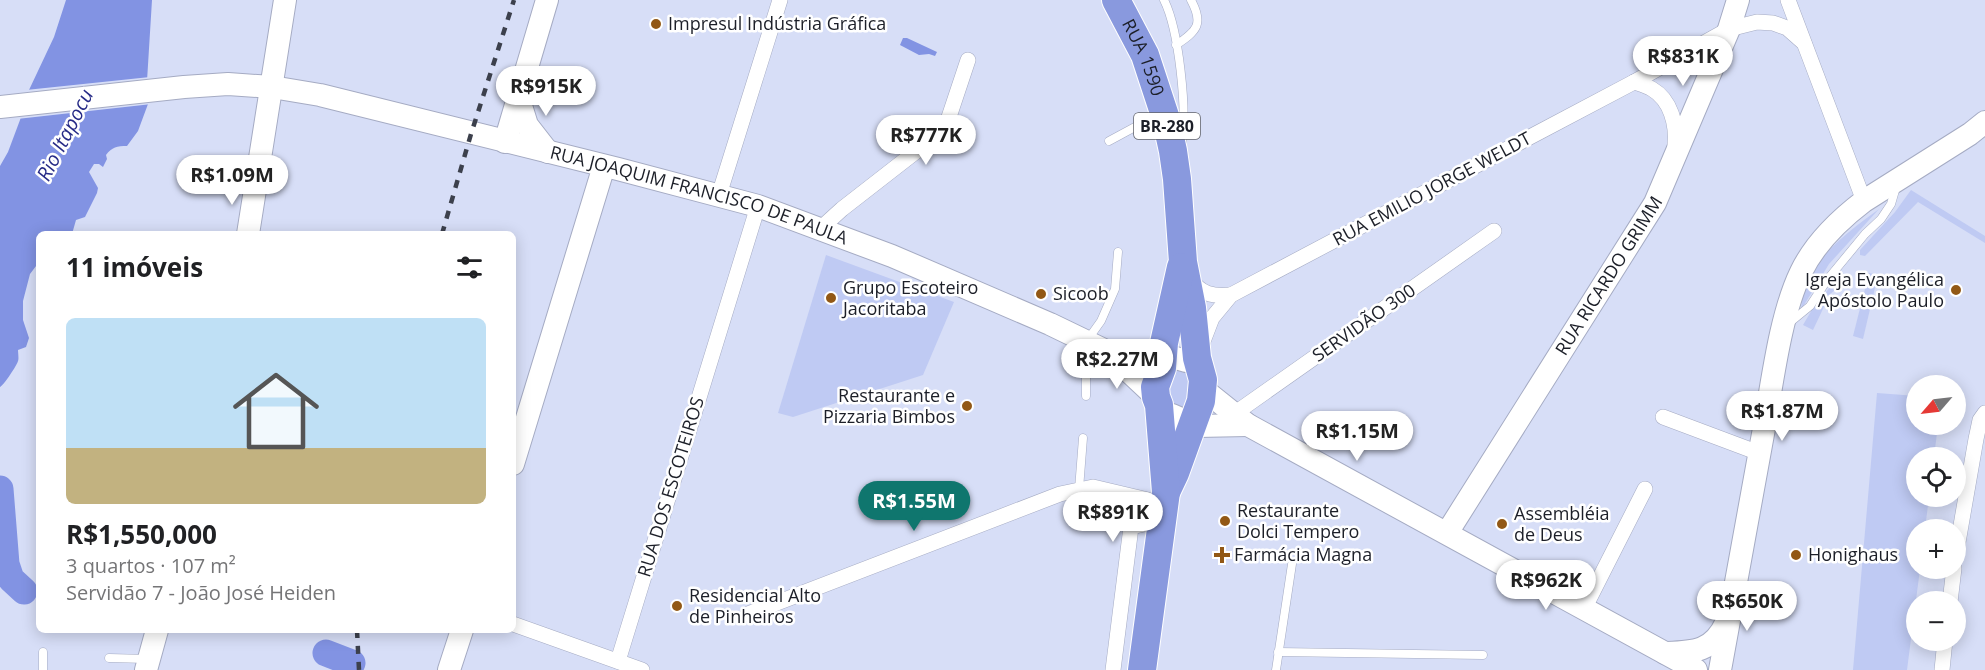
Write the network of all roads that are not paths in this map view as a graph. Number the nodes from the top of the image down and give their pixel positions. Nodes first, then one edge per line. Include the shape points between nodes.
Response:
1 (285, 0) edge
2 (547, 0) edge
3 (780, 0) edge
4 (1116, 0) edge
5 (1164, 0) edge
6 (1191, 0) edge
7 (1738, 0) edge
8 (1788, 0) edge
9 (1730, 29) junction
10 (1804, 43) junction
11 (1176, 45) junction
12 (968, 60) dead end
13 (1634, 82) junction
14 (272, 87) junction
15 (518, 96) junction
16 (0, 107) edge
17 (1163, 112) junction
18 (1985, 122) edge
19 (1109, 141) dead end
20 (505, 142) junction
21 (548, 152) junction
22 (1673, 161) junction
23 (604, 166) junction
24 (1177, 179) junction
25 (1898, 181) junction
26 (719, 195) junction
27 (1864, 201) junction
28 (758, 206) junction
29 (820, 229) junction
30 (248, 231) edge
31 (1494, 231) dead end
32 (1118, 252) dead end
33 (1183, 262) junction
34 (1231, 295) junction
35 (1784, 326) junction
36 (1086, 342) junction
37 (1108, 352) junction
38 (1177, 383) junction
39 (1086, 396) dead end
40 (1985, 412) edge
41 (1663, 417) dead end
42 (1241, 420) junction
43 (1083, 438) dead end
44 (1759, 453) junction
45 (516, 454) edge
46 (1079, 489) junction
47 (1645, 489) dead end
48 (1164, 506) junction
49 (1962, 519) edge
50 (1447, 533) junction
51 (1292, 564) dead end
52 (1584, 609) junction
53 (748, 614) dead end
54 (1730, 616) junction
55 (516, 625) edge
56 (156, 633) edge
57 (461, 633) edge
58 (1944, 651) edge
59 (43, 652) dead end
60 (1278, 652) junction
61 (1665, 653) junction
62 (1484, 655) dead end
63 (109, 658) dead end
64 (618, 661) junction
65 (148, 665) edge
66 (43, 670) edge
67 (449, 670) edge
68 (642, 670) edge
69 (1113, 670) edge
70 (1142, 670) edge
71 (1276, 670) edge
72 (1696, 670) edge
73 (1720, 670) edge
74 (1942, 670) edge

1 - 14 street
2 - 15 street
3 - 26 street
4 - 17 highway, RUA 1590 / BR-280 via 1145,55
5 - 11 lane
6 - 11 lane via 1198,14 1197,24 1191,35
7 - 9 street, RUA RICARDO GRIMM
8 - 10 street
9 - 10 street, RUA EMILIO JORGE WELDT via 1757,22 1773,23 1787,28
9 - 13 street, RUA EMILIO JORGE WELDT
9 - 22 street, RUA RICARDO GRIMM
10 - 27 street
11 - 24 lane via 1184,125
12 - 29 street via 942,132
13 - 22 street via 1653,89 1669,108 1676,128
13 - 34 street, RUA EMILIO JORGE WELDT
14 - 16 street, RUA JOAQUIM FRANCISCO DE PAULA via 184,87
14 - 20 street, RUA JOAQUIM FRANCISCO DE PAULA via 320,95
14 - 30 street
15 - 20 street
15 - 21 street via 527,125
17 - 19 lane
17 - 24 highway, RUA 1590 / BR-280
18 - 25 street
20 - 21 street, RUA JOAQUIM FRANCISCO DE PAULA
21 - 23 street, RUA JOAQUIM FRANCISCO DE PAULA
22 - 50 street, RUA RICARDO GRIMM via 1655,203
23 - 26 street, RUA JOAQUIM FRANCISCO DE PAULA
23 - 45 street
24 - 33 highway, RUA 1590 / BR-280
25 - 27 street
25 - 35 lane via 1892,204 1881,219 1827,280 1810,306
26 - 28 street, RUA JOAQUIM FRANCISCO DE PAULA
27 - 35 street via 1833,227 1812,253 1795,287
28 - 29 street, RUA JOAQUIM FRANCISCO DE PAULA
28 - 64 street, RUA DOS ESCOTEIROS
29 - 36 street, RUA JOAQUIM FRANCISCO DE PAULA
31 - 42 street, SERVIDÃO 300
32 - 36 lane via 1115,289 1101,321
33 - 34 street via 1190,280 1202,292
33 - 38 highway, BR-280 via 1172,303
33 - 38 highway, BR-280 via 1192,308
34 - 38 street, RUA EMILIO JORGE WELDT via 1212,318
35 - 44 street
36 - 37 street, RUA JOAQUIM FRANCISCO DE PAULA
36 - 39 lane
37 - 38 street, RUA JOAQUIM FRANCISCO DE PAULA
37 - 38 street, RUA JOAQUIM FRANCISCO DE PAULA
38 - 42 street, RUA JOAQUIM FRANCISCO DE PAULA
38 - 42 street, RUA JOAQUIM FRANCISCO DE PAULA
38 - 48 highway, BR-280
38 - 48 highway, BR-280 via 1175,473
40 - 49 street via 1980,420
41 - 44 street
42 - 50 street, RUA JOAQUIM FRANCISCO DE PAULA
43 - 46 lane
44 - 54 street
46 - 48 street via 1093,487
46 - 53 street
47 - 52 street
48 - 69 street via 1131,527
48 - 70 highway, BR-280
50 - 52 street, RUA JOAQUIM FRANCISCO DE PAULA
51 - 60 lane
52 - 61 street, RUA JOAQUIM FRANCISCO DE PAULA
54 - 61 street via 1722,632 1704,648
54 - 73 street
55 - 64 street
56 - 65 street
57 - 67 street
58 - 74 street
59 - 66 lane
60 - 62 lane
60 - 71 lane
61 - 72 street, RUA JOAQUIM FRANCISCO DE PAULA
63 - 65 lane
64 - 68 street

